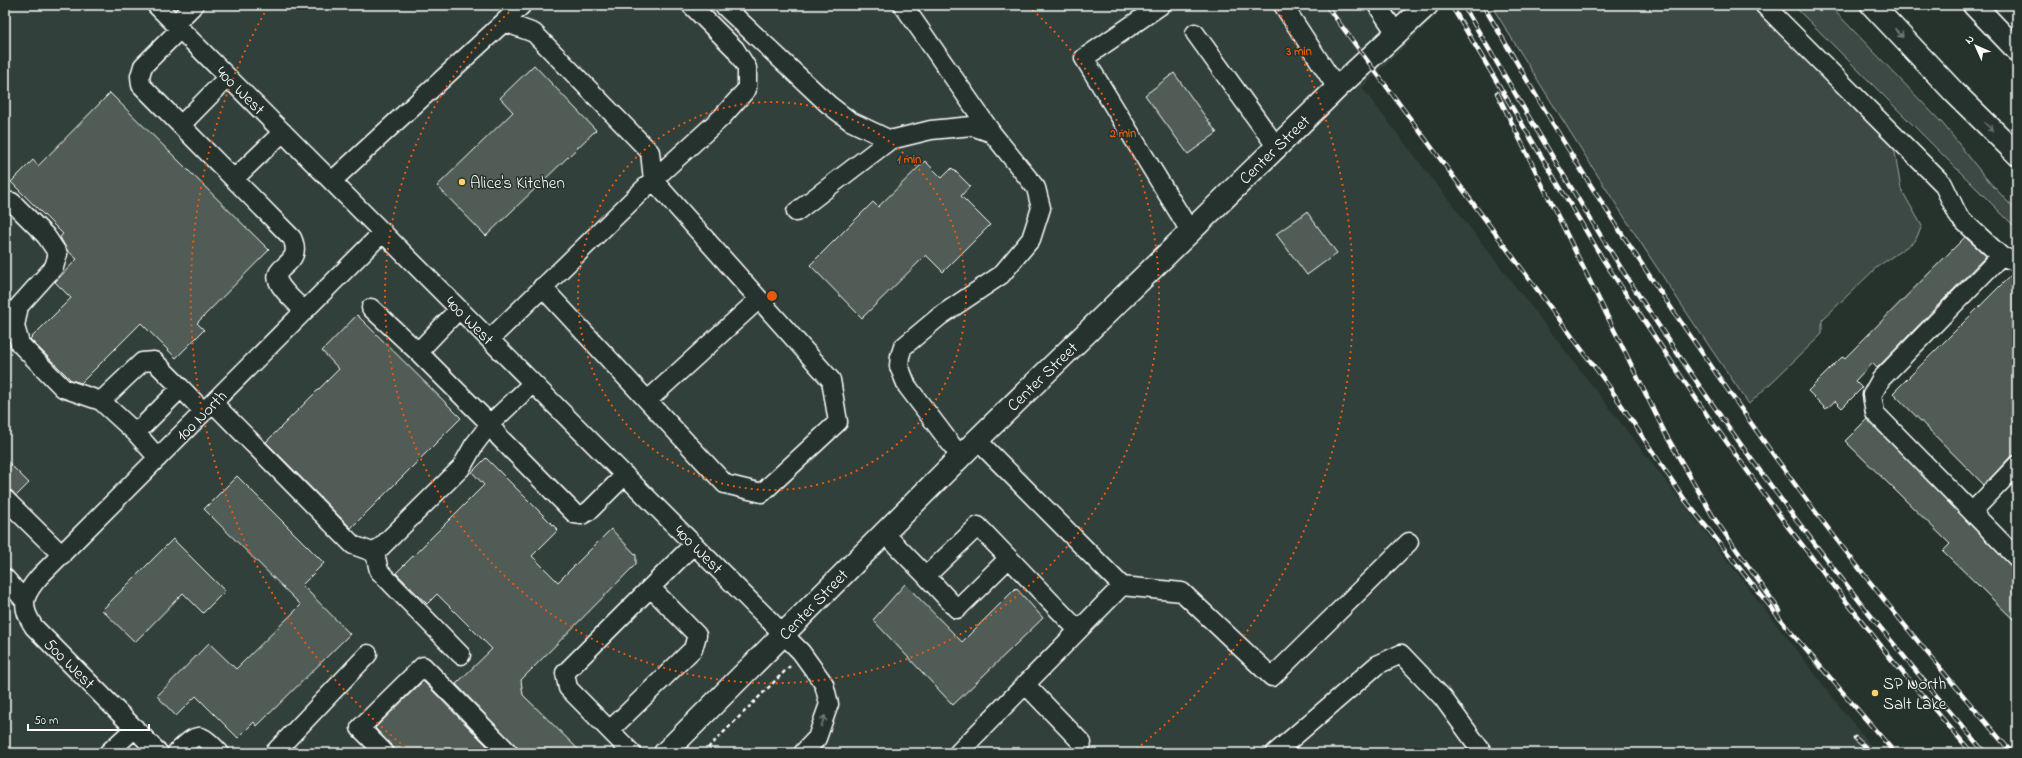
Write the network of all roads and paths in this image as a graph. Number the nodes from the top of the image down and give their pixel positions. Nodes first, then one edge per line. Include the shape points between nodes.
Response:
1 (156, 5) edge
2 (194, 5) edge
3 (522, 5) edge
4 (691, 5) edge
5 (723, 5) edge
6 (903, 5) edge
7 (1161, 5) edge
8 (1283, 5) edge
9 (1377, 5) edge
10 (1427, 5) edge
11 (1764, 5) edge
12 (1872, 5) edge
13 (1974, 5) edge
14 (504, 22) junction
15 (178, 26) junction
16 (1195, 33) dead end
17 (1396, 34) junction
18 (2017, 50) edge
19 (228, 77) junction
20 (1337, 88) junction
21 (180, 125) junction
22 (283, 132) junction
23 (992, 133) junction
24 (890, 140) junction
25 (1276, 146) junction
26 (2017, 154) edge
27 (234, 179) junction
28 (652, 180) junction
29 (332, 181) junction
30 (12, 202) dead end
31 (796, 212) dead end
32 (1190, 231) junction
33 (383, 232) junction
34 (2009, 259) edge
35 (542, 287) junction
36 (759, 299) junction
37 (371, 308) dead end
38 (459, 309) junction
39 (304, 311) junction
40 (490, 339) junction
41 (418, 352) junction
42 (533, 383) junction
43 (181, 388) junction
44 (648, 400) junction
45 (101, 402) junction
46 (208, 407) junction
47 (490, 424) junction
48 (136, 433) junction
49 (977, 440) junction
50 (960, 456) junction
51 (158, 458) junction
52 (2017, 465) edge
53 (625, 475) junction
54 (5, 499) edge
55 (1972, 512) junction
56 (884, 533) junction
57 (1409, 542) dead end
58 (694, 544) junction
59 (375, 553) junction
60 (62, 555) junction
61 (1009, 558) junction
62 (2017, 558) edge
63 (926, 576) junction
64 (5, 578) edge
65 (1122, 586) junction
66 (651, 588) junction
67 (25, 601) junction
68 (1078, 630) junction
69 (783, 634) junction
70 (368, 654) dead end
71 (461, 655) dead end
72 (791, 665) dead end
73 (1025, 684) junction
74 (135, 728) junction
75 (610, 730) junction
76 (1082, 743) dead end
77 (108, 753) edge
78 (159, 753) edge
79 (176, 753) edge
80 (220, 753) edge
81 (274, 753) edge
82 (384, 753) edge
83 (509, 753) edge
84 (632, 753) edge
85 (665, 753) edge
86 (703, 753) edge
87 (803, 753) edge
88 (958, 753) edge
89 (1276, 753) edge
90 (1483, 753) edge

1 - 15 street, 400 West
2 - 15 street
3 - 14 street
4 - 28 street via 735,49 747,68 748,89 722,117
5 - 24 street via 828,104 850,121
6 - 23 street
7 - 32 street via 1084,58
8 - 20 street
9 - 17 street
10 - 17 main road, Center Street
11 - 34 street via 1943,184 1959,217
12 -> 26 main road
13 - 18 main road
14 - 28 street via 534,33 650,152
14 - 29 street
15 - 19 street, 400 West
15 - 21 street via 144,66 140,76 142,85
16 - 25 street
17 - 20 main road, Center Street
19 - 21 street
19 - 22 street, 400 West
20 - 25 main road, Center Street
21 - 27 street
22 - 27 street
22 - 29 street, 400 West
23 - 24 street via 972,126 931,130
23 - 50 street via 1036,188 1041,208 1031,239 1001,275 940,316 903,347 899,366 906,386
24 - 31 street
25 - 32 main road, Center Street
27 - 39 street via 292,238 296,247 294,256 281,268 278,277 279,283
28 - 35 street
28 - 36 street
29 - 33 street, 400 West
30 - 45 street via 46,236 58,254 54,267 19,306 15,326 20,344 63,388
32 - 49 main road, Center Street
33 - 38 street, 400 West
33 - 39 street, 100 North
34 - 55 street via 1881,379 1872,395 1875,412
35 - 40 street
35 - 44 street
36 - 44 street
36 - 44 street via 831,380 838,422 762,493 726,484
37 - 41 street
38 - 40 street, 400 West
38 - 41 street
39 - 46 street, 100 North
40 - 42 street, 400 West
41 - 47 street
42 - 47 street
42 - 53 street, 400 West
43 - 45 street via 154,361 142,362
43 - 46 street
43 - 48 street
45 - 48 street
46 - 51 street, 100 North
46 - 59 street via 353,545
47 - 53 street via 499,437 575,514 582,515 589,511
47 - 59 street via 474,444 461,468
48 - 51 street
49 - 50 main road, Center Street
49 - 65 street
50 - 56 main road, Center Street
51 - 60 street, 100 North
52 - 55 street
53 - 58 street, 400 West
54 - 60 street
55 - 62 street
56 - 63 street
56 - 69 main road, Center Street
57 - 65 street via 1272,677 1182,592
58 - 66 street
58 - 69 street, 400 West
59 - 71 street via 379,571
60 - 67 street, 100 North via 34,584
61 - 63 street via 978,526
61 - 63 street via 957,609
61 - 68 street
64 - 67 street
65 - 68 street
66 - 75 street via 696,635 693,649
66 - 75 street via 565,673 568,688
67 - 74 street, 500 West via 25,610 34,627
68 - 73 street
69 - 85 main road, Center Street
87 -> 69 street, 400 West via 817,738 829,704 824,684 801,652
70 - 81 street
72 - 86 path
73 - 76 street
73 - 88 street
74 - 77 street
74 - 78 street, 500 West
75 - 84 street
79 - 80 street via 192,737 200,736 207,739
82 - 83 street via 360,728 424,666
89 - 90 street via 1377,664 1401,654 1443,698

